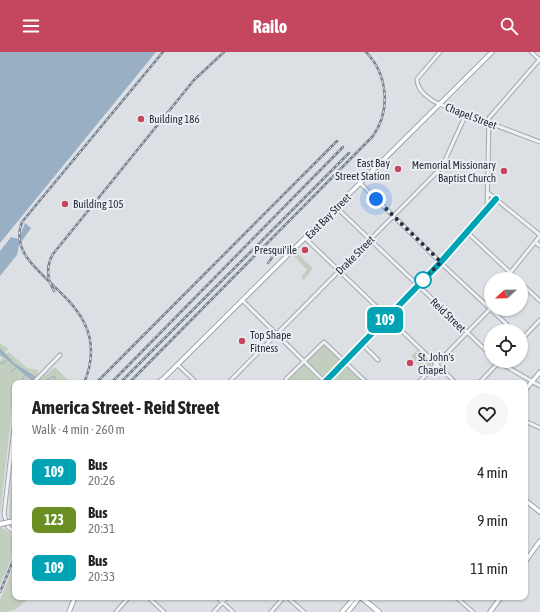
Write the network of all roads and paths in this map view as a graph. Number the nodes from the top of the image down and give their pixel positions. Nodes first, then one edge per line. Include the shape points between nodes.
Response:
1 (440, 52) edge
2 (492, 52) edge
3 (531, 52) edge
4 (540, 60) edge
5 (439, 104) junction
6 (466, 114) junction
7 (489, 123) junction
8 (540, 142) edge
9 (360, 183) junction
10 (487, 192) junction
11 (496, 199) junction
12 (336, 207) junction
13 (487, 210) junction
14 (393, 216) junction
15 (468, 233) junction
16 (540, 236) edge
17 (305, 238) junction
18 (370, 240) junction
19 (535, 242) junction
20 (540, 246) edge
21 (441, 262) junction
22 (339, 271) junction
23 (510, 272) joint
24 (418, 286) junction
25 (528, 290) edge
26 (243, 301) junction
27 (540, 301) edge
28 (484, 303) edge
29 (484, 315) edge
30 (498, 316) edge
31 (388, 318) junction
32 (540, 320) edge
33 (506, 324) edge
34 (528, 332) edge
35 (467, 333) junction
36 (276, 334) junction
37 (362, 344) junction
38 (484, 349) edge
39 (60, 355) dead end
40 (378, 360) dead end
41 (304, 361) junction
42 (345, 361) junction
43 (436, 364) junction
44 (178, 365) junction
45 (493, 368) edge
46 (509, 368) edge
47 (540, 372) edge
48 (36, 380) edge
49 (164, 380) edge
50 (194, 380) edge
51 (231, 380) edge
52 (285, 380) edge
53 (322, 380) edge
54 (328, 380) edge
55 (363, 380) edge
56 (421, 380) edge
57 (453, 380) edge
58 (482, 380) edge
59 (532, 382) junction
60 (540, 386) edge
61 (528, 387) edge
62 (528, 422) edge
63 (540, 428) edge
64 (12, 445) edge
65 (528, 502) edge
66 (540, 512) edge
67 (12, 522) edge
68 (0, 524) edge
69 (12, 530) edge
70 (540, 541) edge
71 (528, 555) edge
72 (74, 600) edge
73 (126, 600) edge
74 (151, 600) edge
75 (282, 600) edge
76 (289, 600) edge
77 (352, 600) edge
78 (358, 600) edge
79 (365, 600) edge
80 (459, 600) edge
81 (499, 600) edge
82 (222, 602) joint
83 (273, 611) edge
84 (69, 612) edge
85 (116, 612) edge
86 (164, 612) edge
87 (214, 612) edge
88 (233, 612) edge
89 (304, 612) edge
90 (342, 612) edge
91 (348, 612) edge
92 (379, 612) edge
93 (473, 612) edge
94 (490, 612) edge

1 - 5 street, Chapel Street via 417,81 420,89
2 - 5 main road, East Bay Street
3 - 4 street
4 - 7 street via 490,117
5 - 6 street, Chapel Street
5 - 9 main road, East Bay Street
6 - 7 street, Chapel Street
6 - 14 street, Drake Street via 442,167
7 - 8 street, Chapel Street
7 - 10 street
9 - 12 main road, East Bay Street
9 - 14 street
10 - 11 street
10 - 13 street
11 - 13 street
11 - 16 street
12 - 17 main road, East Bay Street
12 - 18 street, Reid Street
13 - 15 street
14 - 18 street, Drake Street
14 - 21 street
15 - 21 street
15 - 23 street
16 - 19 street
17 - 22 street
17 - 26 main road, East Bay Street
18 - 22 street, Drake Street
18 - 24 street, Reid Street
19 - 20 street
19 - 23 street
21 - 24 street
21 - 28 street
22 - 31 street
22 - 36 street, Drake Street
24 - 31 street
24 - 35 street, Reid Street
25 - 27 street
26 - 36 street
26 - 44 main road, East Bay Street
29 - 35 street
30 - 33 street
31 - 37 street
31 - 43 street
32 - 34 street
35 - 38 street, Reid Street
35 - 43 street
36 - 41 street
36 - 51 street, Drake Street
37 - 40 street
37 - 42 street
39 - 48 street
41 - 42 street via 324,342
41 - 52 street
41 - 53 street
42 - 54 street
42 - 55 street
43 - 56 street
43 - 57 street
44 - 49 main road, East Bay Street
44 - 50 street
45 - 58 street
46 - 59 street
47 - 59 main road
59 - 60 street
59 - 61 main road
62 - 63 street
64 - 69 street via 4,514 8,527
65 - 66 main road
67 - 68 highway, bridge
70 - 71 main road
72 - 84 main road
73 - 85 street
74 - 86 street
75 - 83 street
76 - 89 street
77 - 90 main road
78 - 91 main road
79 - 92 highway
80 - 93 street
81 - 94 main road
82 - 87 street
82 - 88 street

